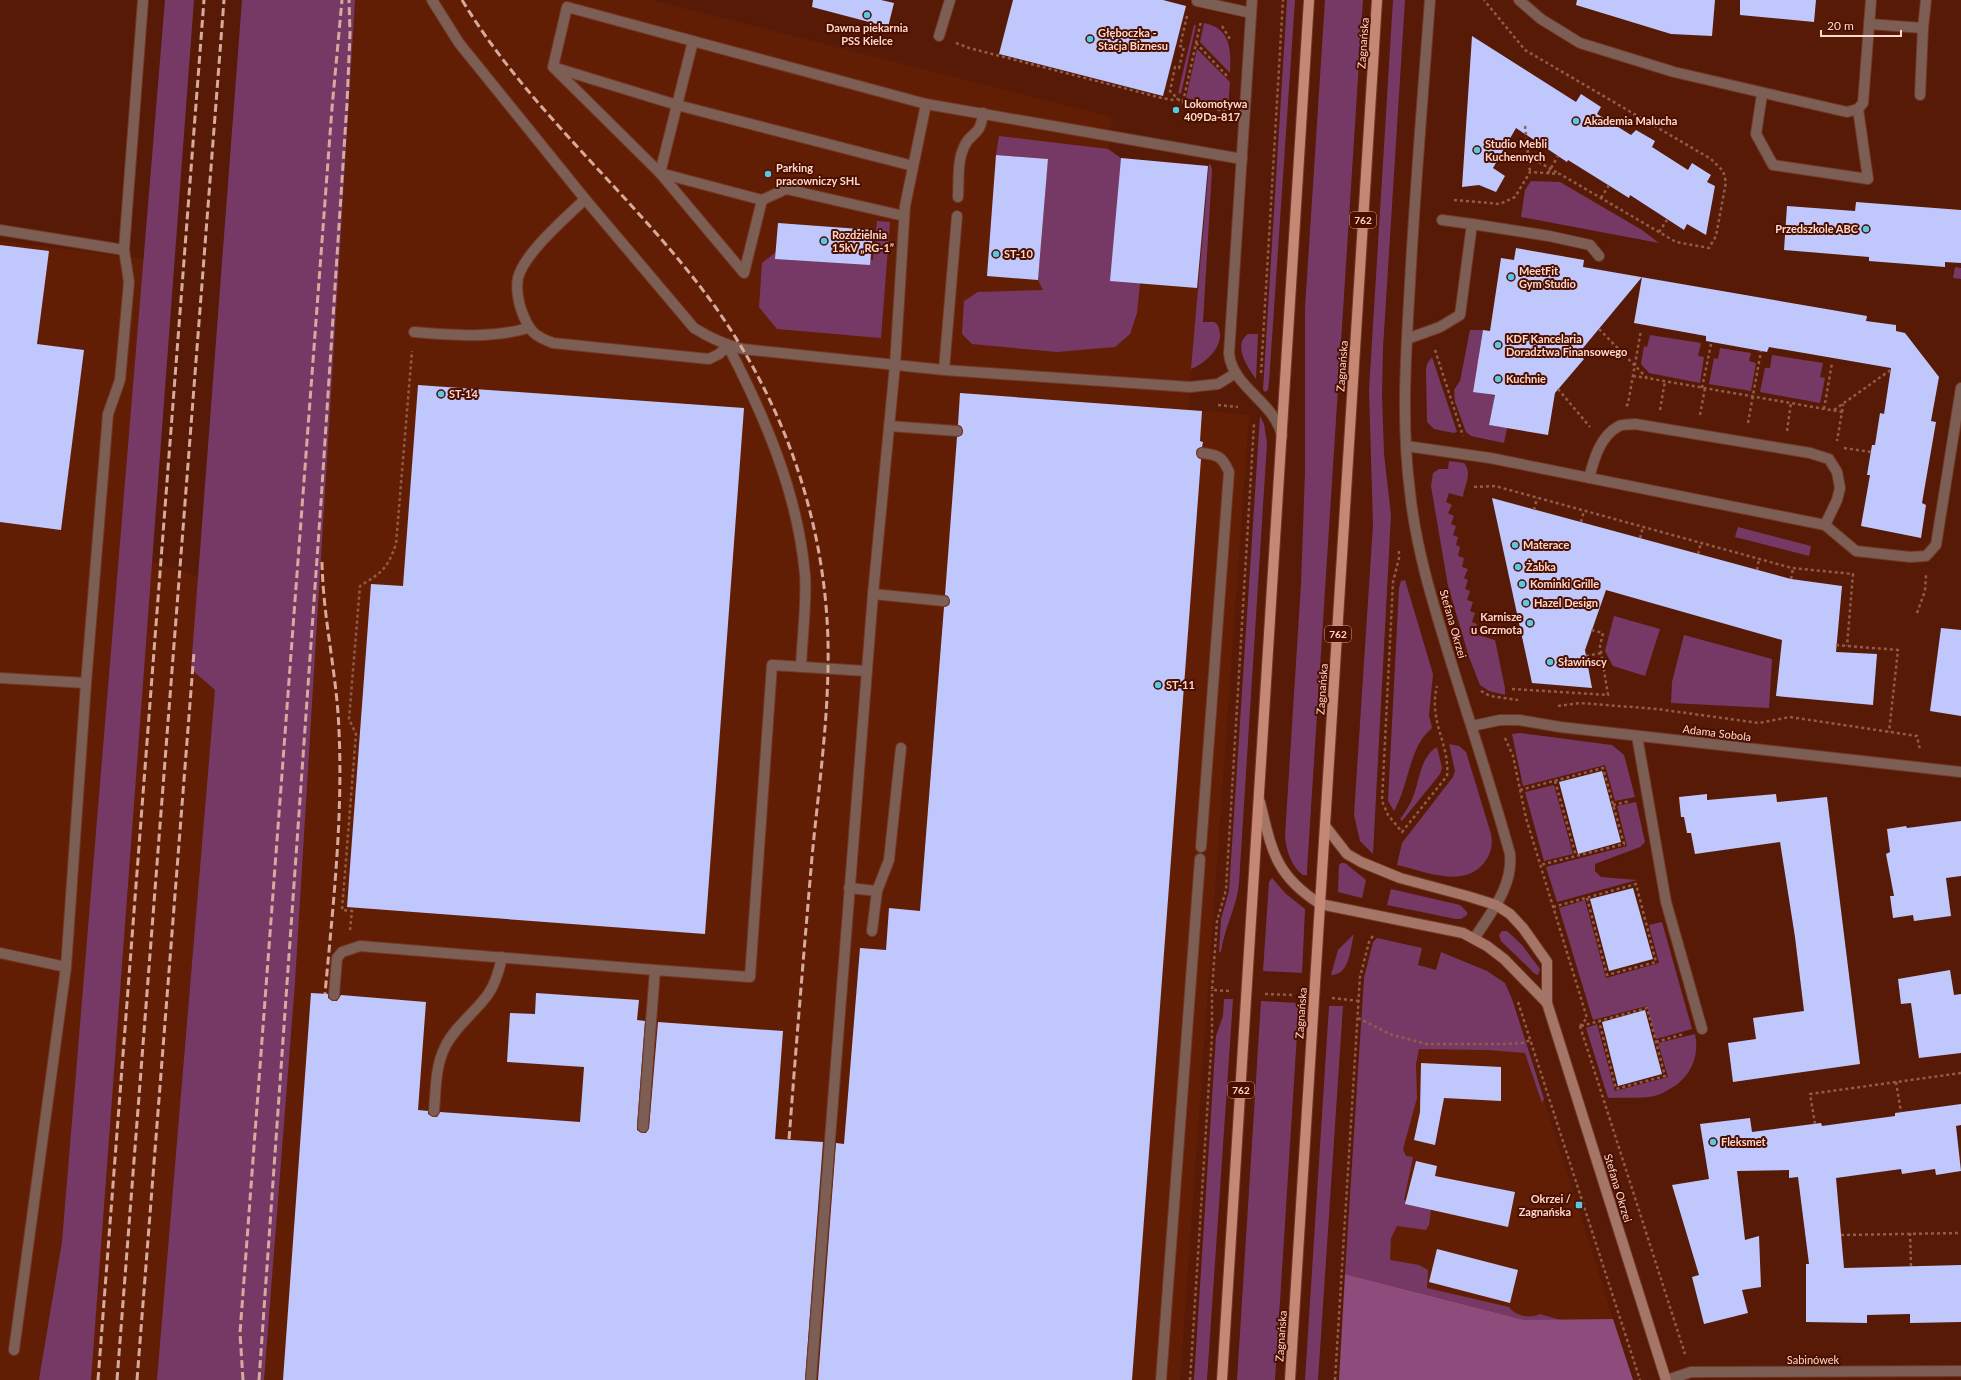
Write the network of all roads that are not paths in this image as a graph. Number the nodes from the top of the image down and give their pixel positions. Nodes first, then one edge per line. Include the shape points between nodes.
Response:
1 (143, 0) edge
2 (432, 0) edge
3 (950, 0) edge
4 (1252, 0) edge
5 (1309, 0) edge
6 (1378, 0) edge
7 (1430, 0) edge
8 (1519, 0) edge
9 (1871, 0) edge
10 (1926, 0) edge
11 (1197, 1) dead end
12 (1251, 13) junction
13 (1869, 24) junction
14 (1923, 28) junction
15 (939, 36) road end
16 (693, 41) junction
17 (553, 67) junction
18 (1762, 94) junction
19 (1920, 95) dead end
20 (926, 104) junction
21 (677, 105) junction
22 (1858, 109) junction
23 (983, 113) junction
24 (1242, 159) junction
25 (913, 166) junction
26 (660, 173) junction
27 (958, 197) dead end
28 (585, 199) junction
29 (762, 200) junction
30 (904, 216) junction
31 (957, 216) dead end
32 (1442, 220) dead end
33 (1472, 224) junction
34 (0, 230) edge
35 (124, 250) junction
36 (1599, 256) dead end
37 (528, 328) junction
38 (414, 332) road end
39 (1407, 339) junction
40 (728, 346) junction
41 (895, 365) junction
42 (944, 370) junction
43 (1236, 373) junction
44 (1961, 388) edge
45 (889, 426) junction
46 (957, 431) dead end
47 (1283, 438) junction
48 (1406, 446) junction
49 (1202, 453) dead end
50 (1589, 478) junction
51 (1825, 526) junction
52 (873, 594) junction
53 (944, 601) dead end
54 (801, 667) junction
55 (866, 671) junction
56 (0, 678) edge
57 (86, 683) junction
58 (1472, 726) junction
59 (1637, 736) junction
60 (902, 748) dead end
61 (1961, 772) edge
62 (1259, 800) junction
63 (1326, 827) junction
64 (1201, 847) dead end
65 (1200, 859) dead end
66 (849, 888) junction
67 (877, 891) junction
68 (1320, 904) junction
69 (1496, 905) junction
70 (872, 931) dead end
71 (1474, 939) junction
72 (0, 952) edge
73 (502, 957) junction
74 (66, 967) junction
75 (655, 970) junction
76 (334, 995) dead end
77 (1547, 1003) junction
78 (1702, 1028) dead end
79 (434, 1111) dead end
80 (643, 1127) dead end
81 (14, 1350) dead end
82 (1961, 1371) edge
83 (811, 1380) edge
84 (1161, 1380) edge
85 (1222, 1380) edge
86 (1290, 1380) edge
87 (1666, 1380) edge

1 - 35 street
2 - 28 street via 459,43
3 - 15 street
4 - 12 street
5 - 47 main road, 762
6 - 63 main road, Zagnańska / 762
7 - 39 street
8 - 18 street via 1541,19 1580,43 1674,72
9 - 13 street
10 - 14 street
11 - 12 street
12 - 24 street
13 - 14 street
13 - 22 street via 1863,103
14 - 19 street
16 - 17 street via 567,7
16 - 20 street
16 - 21 street
17 - 21 street
17 - 26 street
18 - 22 street via 1846,112
18 - 22 street via 1756,134 1773,165 1868,179
20 - 23 street
20 - 25 street
21 - 25 street
21 - 26 street
23 - 24 street
23 - 27 street via 978,133 969,139 961,155
24 - 43 street via 1229,346 1230,360
25 - 30 street
26 - 29 street
26 - 29 street via 744,273
28 - 37 street via 524,264 518,279 518,293
28 - 40 street via 694,328
29 - 30 street via 786,189
30 - 41 street
31 - 42 street
32 - 33 street
33 - 36 street via 1590,245
33 - 39 street via 1460,315 1440,328
34 - 35 street
35 - 57 street via 129,282 120,380 108,414
37 - 38 street via 509,334 469,336
37 - 40 street via 538,337 552,343 709,359
39 - 48 street, Stefana Okrzei
40 - 41 street
40 - 54 street via 753,394 770,435 799,529 805,577
41 - 42 street
41 - 45 street
42 - 43 street via 1190,387 1218,384
43 - 47 street via 1273,414
44 - 51 street via 1936,544 1926,556 1910,557 1856,551
45 - 46 street
45 - 52 street
47 - 62 main road, 762
48 - 50 street via 1490,458
48 - 58 street, Stefana Okrzei via 1410,493 1419,544 1435,610
49 - 64 street via 1215,454 1224,461 1229,472
50 - 51 street
50 - 51 street via 1596,455 1607,436 1620,426 1635,424 1810,453 1829,460 1837,472 1840,488
52 - 53 street
52 - 55 street
54 - 55 street
54 - 75 street via 772,665 750,977
55 - 66 street
56 - 57 street
57 - 74 street
58 - 59 street, Adama Sobola via 1500,720 1519,720
58 - 69 street, Stefana Okrzei via 1510,854 1510,877
59 - 61 street, Adama Sobola
59 - 78 street via 1666,902
60 - 67 street via 889,860
62 - 68 street, Stefana Okrzei via 1273,852 1280,867 1303,893
62 - 85 main road, 762
63 - 68 main road, Zagnańska / 762
63 - 69 street, Stefana Okrzei via 1347,854 1361,862 1400,878
65 - 84 street
66 - 67 street
66 - 83 street
67 - 70 street
68 - 71 street, Stefana Okrzei via 1463,934
68 - 86 main road, Zagnańska / 762
69 - 71 street, Stefana Okrzei
69 - 77 street, Stefana Okrzei via 1510,914 1523,928 1547,962
71 - 77 street, Stefana Okrzei via 1504,959
72 - 74 street
73 - 75 street
73 - 76 street via 360,946 349,948 337,958
73 - 79 street via 487,997 463,1022 445,1047 438,1067
74 - 81 street
75 - 80 street
77 - 87 street, Stefana Okrzei
82 - 87 street, Sabinówek via 1691,1372

